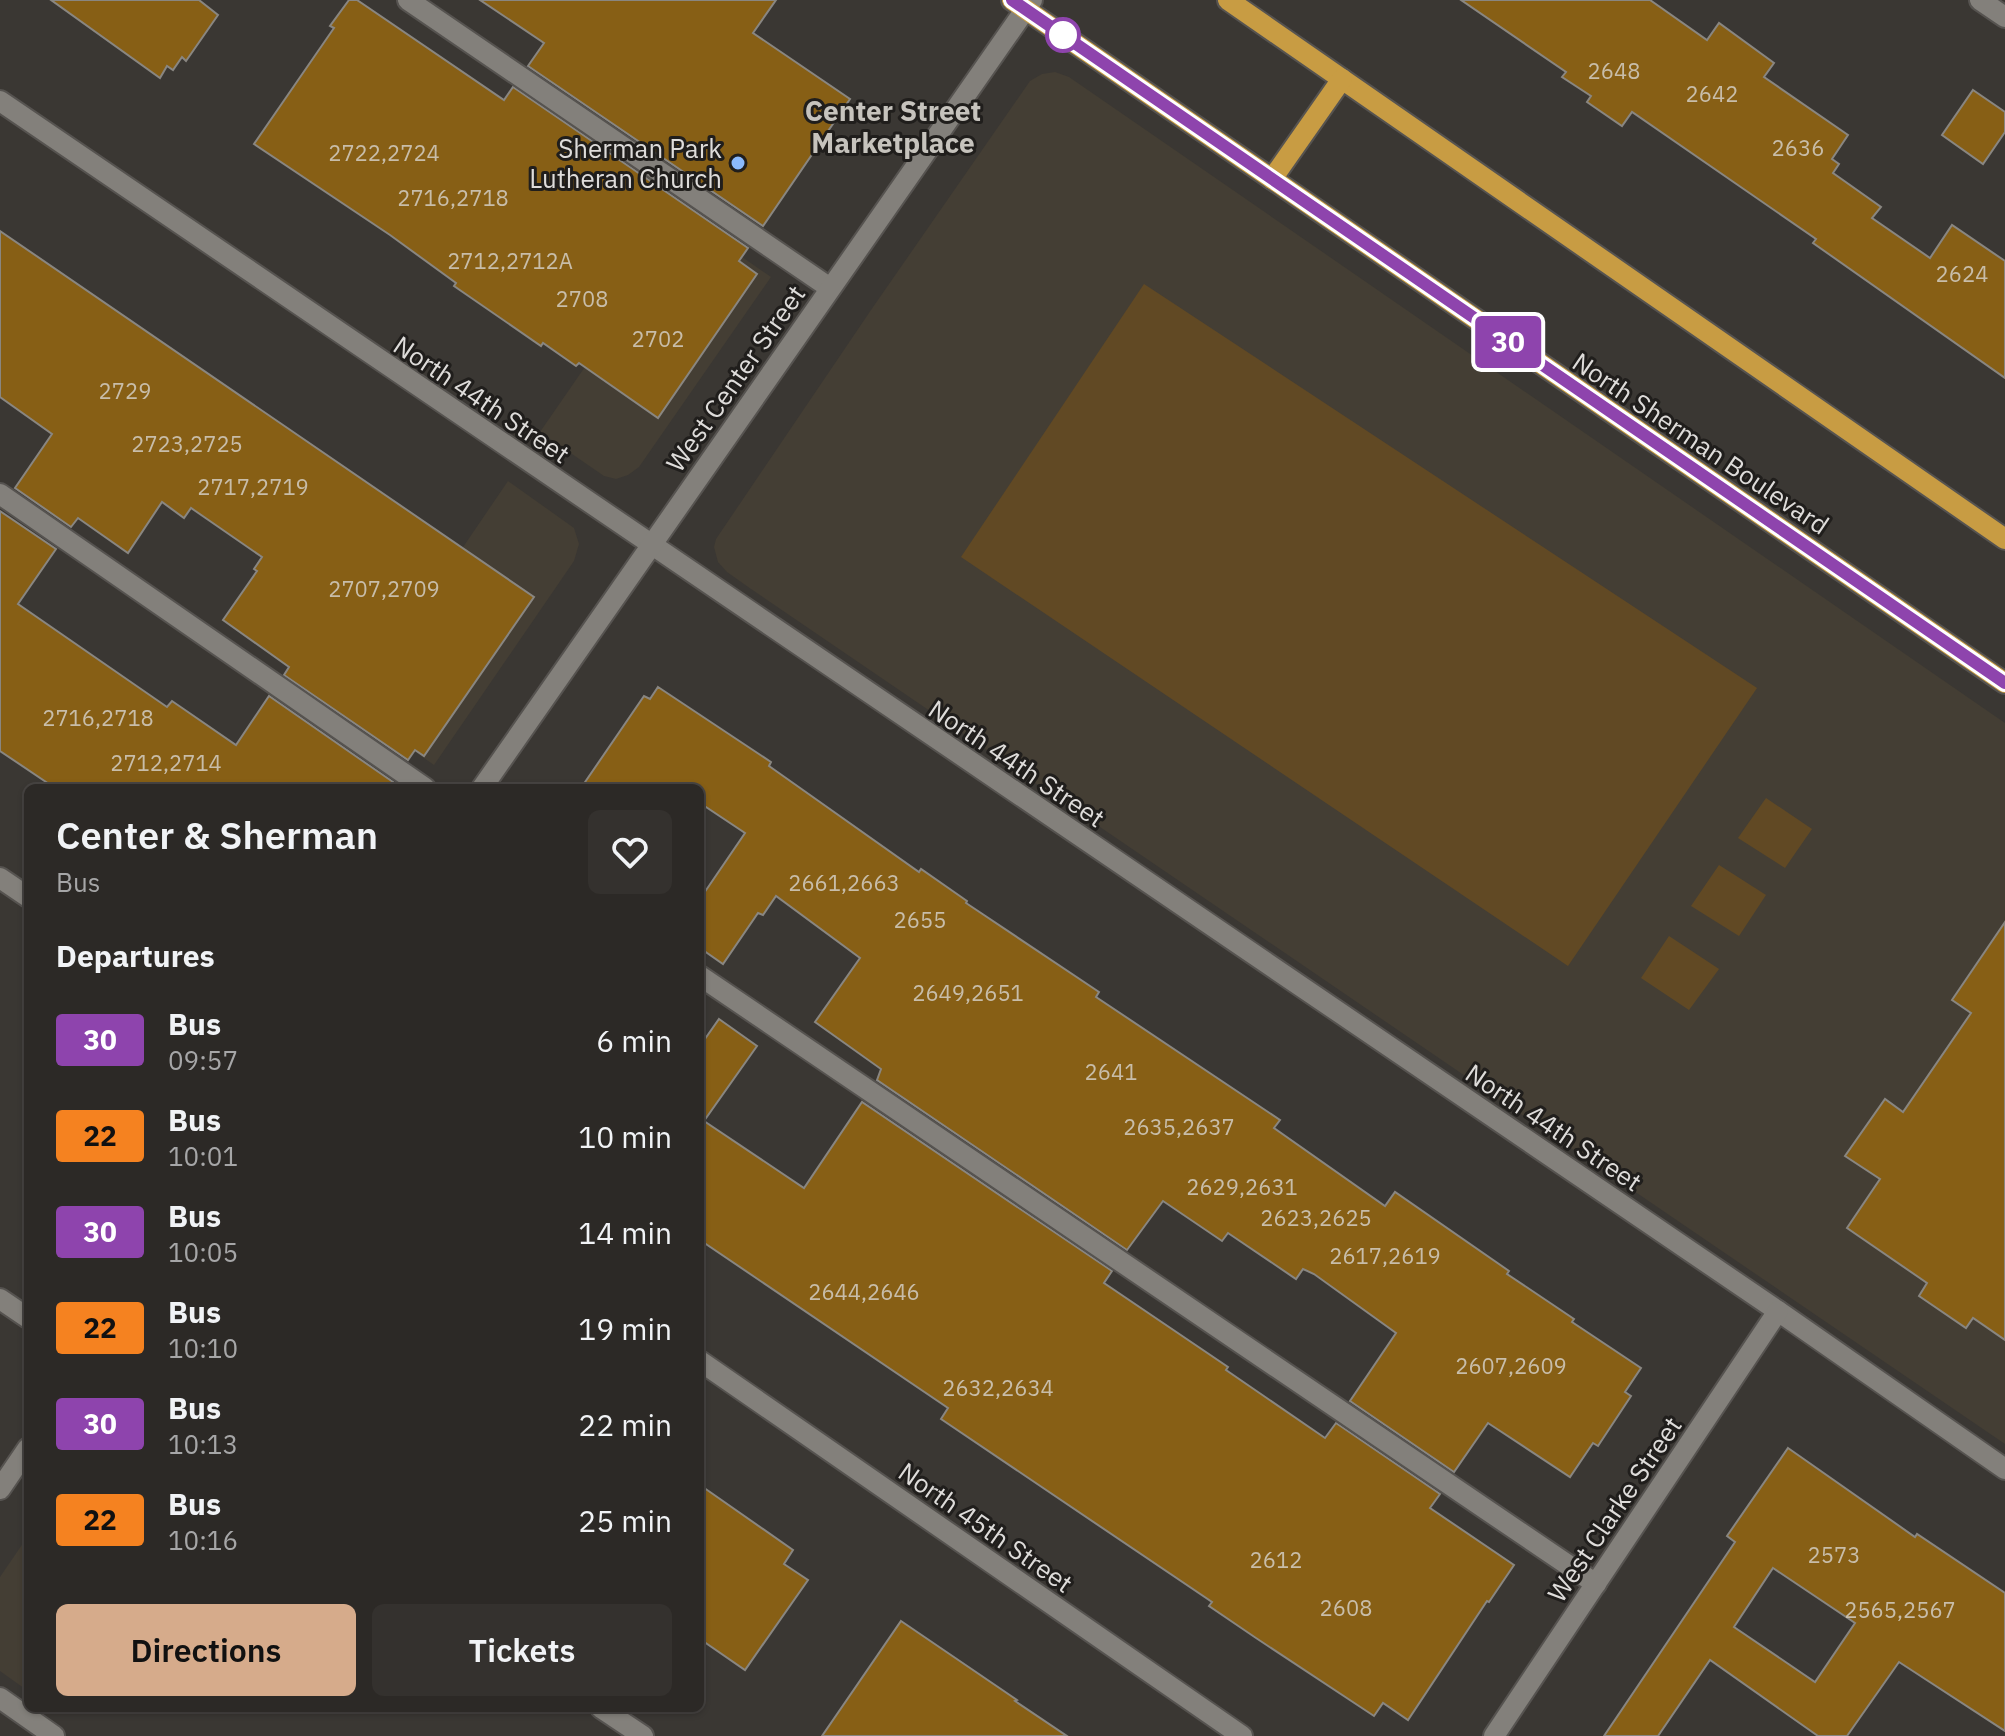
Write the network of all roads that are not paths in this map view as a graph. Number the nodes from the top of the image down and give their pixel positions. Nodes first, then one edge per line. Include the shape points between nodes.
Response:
1 (408, 0) edge
2 (1228, 0) edge
3 (1980, 0) edge
4 (1023, 3) edge
5 (2005, 17) edge
6 (1342, 79) junction
7 (0, 101) edge
8 (1272, 179) junction
9 (830, 288) junction
10 (0, 494) edge
11 (2005, 539) edge
12 (649, 545) junction
13 (2005, 683) edge
14 (419, 784) edge
15 (485, 784) edge
16 (0, 878) edge
17 (24, 894) edge
18 (704, 979) edge
19 (0, 1299) edge
20 (1778, 1311) junction
21 (24, 1315) edge
22 (704, 1364) edge
23 (24, 1454) edge
24 (2005, 1469) edge
25 (0, 1489) edge
26 (1596, 1584) junction
27 (0, 1698) edge
28 (607, 1712) edge
29 (54, 1736) edge
30 (643, 1736) edge
31 (1242, 1736) edge
32 (1494, 1736) edge

1 - 9 street
2 - 6 main road
3 - 5 street
4 - 8 main road, North Sherman Boulevard
4 - 9 street, West Center Street
6 - 8 main road
6 - 11 main road
7 - 12 street, North 44th Street
8 - 13 main road, North Sherman Boulevard
9 - 12 street, West Center Street
10 - 14 street
12 - 15 street, West Center Street
12 - 20 street, North 44th Street
16 - 17 street
18 - 26 street
19 - 21 street
20 - 24 street, North 44th Street
20 - 26 street, West Clarke Street
22 - 31 street, North 45th Street
23 - 25 street
26 - 32 street, West Clarke Street
27 - 29 street
28 - 30 street

